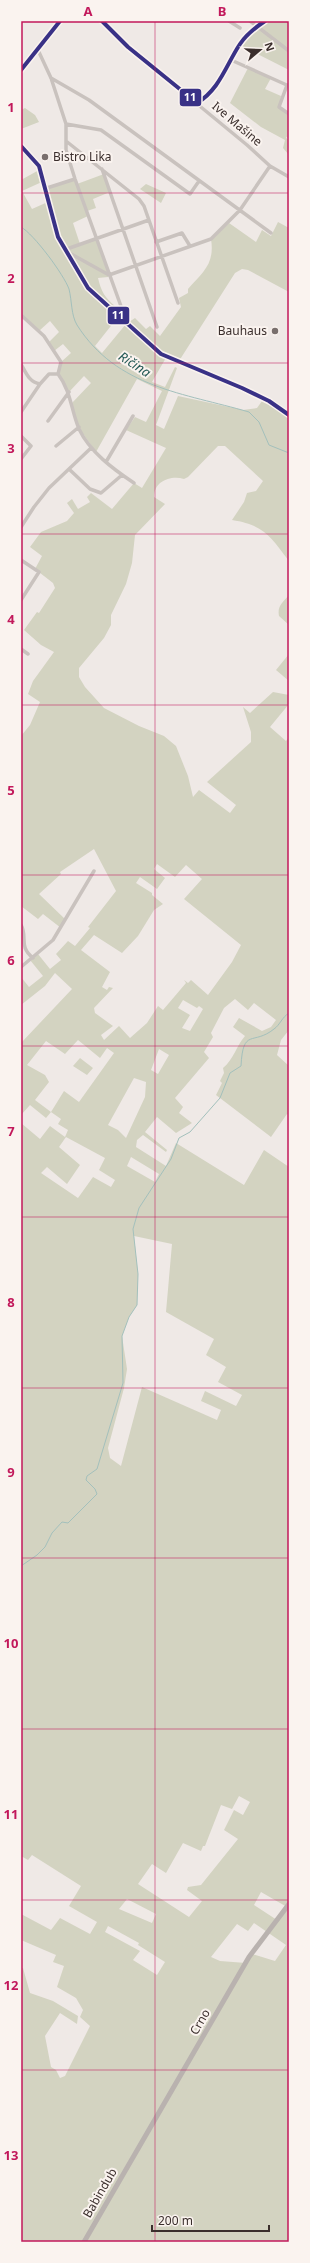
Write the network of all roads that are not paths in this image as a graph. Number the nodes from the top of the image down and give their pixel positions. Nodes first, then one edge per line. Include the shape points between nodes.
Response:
1 (60, 21) edge
2 (102, 21) edge
3 (229, 21) edge
4 (250, 21) edge
5 (265, 21) edge
6 (258, 26) junction
7 (240, 28) dead end
8 (38, 50) junction
9 (289, 51) edge
10 (231, 60) junction
11 (21, 70) edge
12 (51, 78) junction
13 (288, 85) edge
14 (197, 103) junction
15 (289, 114) edge
16 (66, 124) junction
17 (66, 141) junction
18 (21, 146) edge
19 (270, 166) junction
20 (102, 168) junction
21 (289, 177) edge
22 (75, 179) junction
23 (199, 181) junction
24 (47, 188) junction
25 (240, 210) junction
26 (148, 220) junction
27 (123, 229) junction
28 (271, 233) dead end
29 (96, 238) junction
30 (156, 242) junction
31 (190, 246) junction
32 (65, 251) junction
33 (161, 256) junction
34 (136, 266) junction
35 (109, 275) junction
36 (178, 303) dead end
37 (122, 309) dead end
38 (21, 315) edge
39 (157, 327) dead end
40 (21, 364) edge
41 (58, 374) junction
42 (40, 384) junction
43 (69, 392) junction
44 (21, 412) edge
45 (289, 415) edge
46 (133, 416) dead end
47 (48, 421) dead end
48 (79, 428) junction
49 (21, 436) edge
50 (56, 446) dead end
51 (91, 448) junction
52 (21, 459) edge
53 (106, 462) junction
54 (70, 470) junction
55 (122, 475) junction
56 (134, 483) dead end
57 (21, 527) edge
58 (21, 560) edge
59 (21, 600) edge
60 (21, 649) edge
61 (28, 654) dead end
62 (94, 870) dead end
63 (21, 924) edge
64 (33, 958) junction
65 (21, 967) edge
66 (289, 1904) edge
67 (135, 2154) joint
68 (84, 2242) edge

1 - 8 street
2 - 14 street, Ive Mašine via 130,48
3 - 7 street
4 - 6 street
5 - 6 street
6 - 9 street
6 - 10 street via 249,34
8 - 11 street
8 - 12 street
10 - 13 street
10 - 14 street via 217,84
12 - 16 street
12 - 23 street via 89,100
13 - 15 street via 279,107
14 - 19 street, Ive Mašine
16 - 17 street
16 - 23 street via 101,130 190,194
17 - 20 street
17 - 22 street via 66,150
18 - 24 street via 39,166
19 - 21 street, Ive Mašine
19 - 25 street
20 - 26 street via 139,199
20 - 27 street
22 - 24 street
22 - 29 street
23 - 25 street
24 - 32 street via 58,237
25 - 28 street
25 - 31 street via 211,239
26 - 27 street
26 - 30 street
27 - 29 street
27 - 34 street
29 - 32 street
29 - 35 street
30 - 31 street via 182,233
30 - 33 street
31 - 33 street
32 - 35 street
32 - 45 street via 88,288 161,354 269,401
33 - 34 street
33 - 36 street
34 - 35 street
34 - 39 street
35 - 37 street
38 - 41 street via 44,336 61,362
40 - 42 street via 30,379
41 - 42 street via 49,374
41 - 43 street
42 - 44 street
43 - 47 street
43 - 48 street
46 - 53 street
48 - 50 street
48 - 51 street
49 - 52 street via 31,446
51 - 53 street
51 - 54 street
53 - 55 street
54 - 55 street via 90,489 100,493
54 - 57 street via 45,492
55 - 56 street
58 - 59 street via 39,572
60 - 61 street
62 - 64 street via 57,934
63 - 64 street via 24,929 25,948
64 - 65 street
66 - 67 street, Crno via 249,1957
67 - 68 street, Babindub

